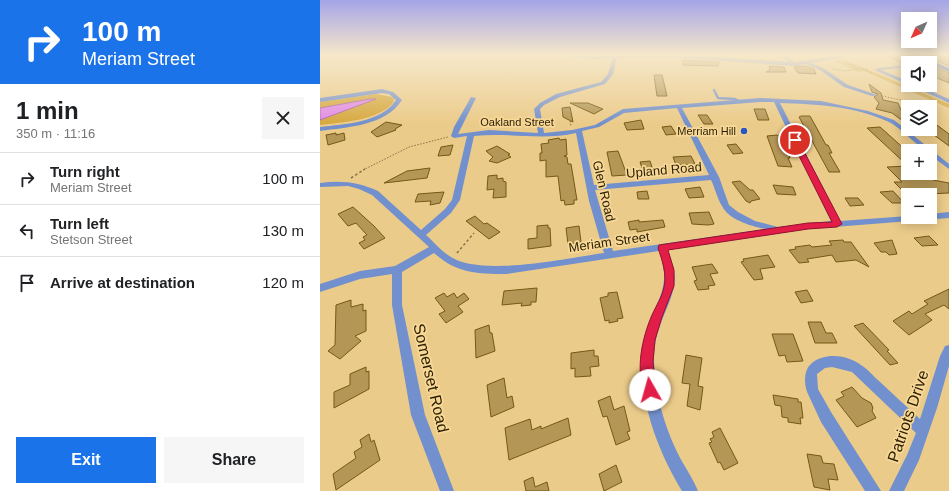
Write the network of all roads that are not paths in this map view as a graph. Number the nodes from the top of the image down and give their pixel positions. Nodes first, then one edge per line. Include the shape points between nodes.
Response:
1 (609, 78) edge
2 (835, 78) edge
3 (714, 90) dead end
4 (929, 92) edge
5 (874, 95) road end
6 (473, 98) dead end
7 (320, 100) edge
8 (776, 101) junction
9 (949, 101) edge
10 (741, 102) junction
11 (678, 107) junction
12 (320, 129) edge
13 (579, 131) junction
14 (471, 134) junction
15 (541, 135) junction
16 (921, 144) edge
17 (937, 157) edge
18 (949, 167) edge
19 (715, 177) junction
20 (320, 185) edge
21 (590, 188) junction
22 (949, 215) edge
23 (937, 216) edge
24 (901, 219) edge
25 (837, 224) junction
26 (779, 230) junction
27 (420, 235) junction
28 (433, 248) junction
29 (662, 248) junction
30 (609, 255) junction
31 (397, 270) junction
32 (320, 288) edge
33 (949, 350) edge
34 (922, 430) junction
35 (447, 491) edge
36 (691, 491) edge
37 (874, 491) edge
38 (896, 491) edge

1 - 15 street via 542,103 537,109
2 - 5 street via 860,91
3 - 10 lane via 718,98
4 - 9 street
6 - 14 street, Oakland Street via 456,127 454,136
7 - 12 street via 382,91 391,93 399,100 394,108 379,116
8 - 10 street, Oakland Street
8 - 16 street, Oakland Street via 821,103 866,112 892,121
8 - 25 street
10 - 11 street, Oakland Street
11 - 13 street, Oakland Street via 623,111 597,126
11 - 19 street
13 - 15 street, Oakland Street
13 - 21 street, Glen Road
14 - 15 street, Oakland Street via 489,132
14 - 27 street via 456,200 449,210
17 - 18 street, Oakland Street
19 - 21 street, Upland Road
19 - 26 street via 726,206 735,214 752,223
20 - 27 street, Meriam Street via 345,183 363,187 375,193
21 - 30 street, Glen Road
22 - 23 street, Meriam Street
24 - 25 street, Meriam Street
25 - 26 street, Meriam Street
26 - 29 street, Meriam Street
27 - 28 street, Meriam Street
28 - 30 street, Meriam Street via 456,264 486,270 506,270
28 - 31 street
29 - 30 street, Meriam Street
29 - 36 street via 670,270 669,286 650,340 647,362 648,385 669,449
31 - 32 street via 360,275
31 - 35 street, Somerset Road via 397,305 418,415
33 - 34 street, Patriots Drive
34 - 37 street via 856,368 844,363 825,361 811,372 812,390 826,418
34 - 38 street, Patriots Drive via 913,459

